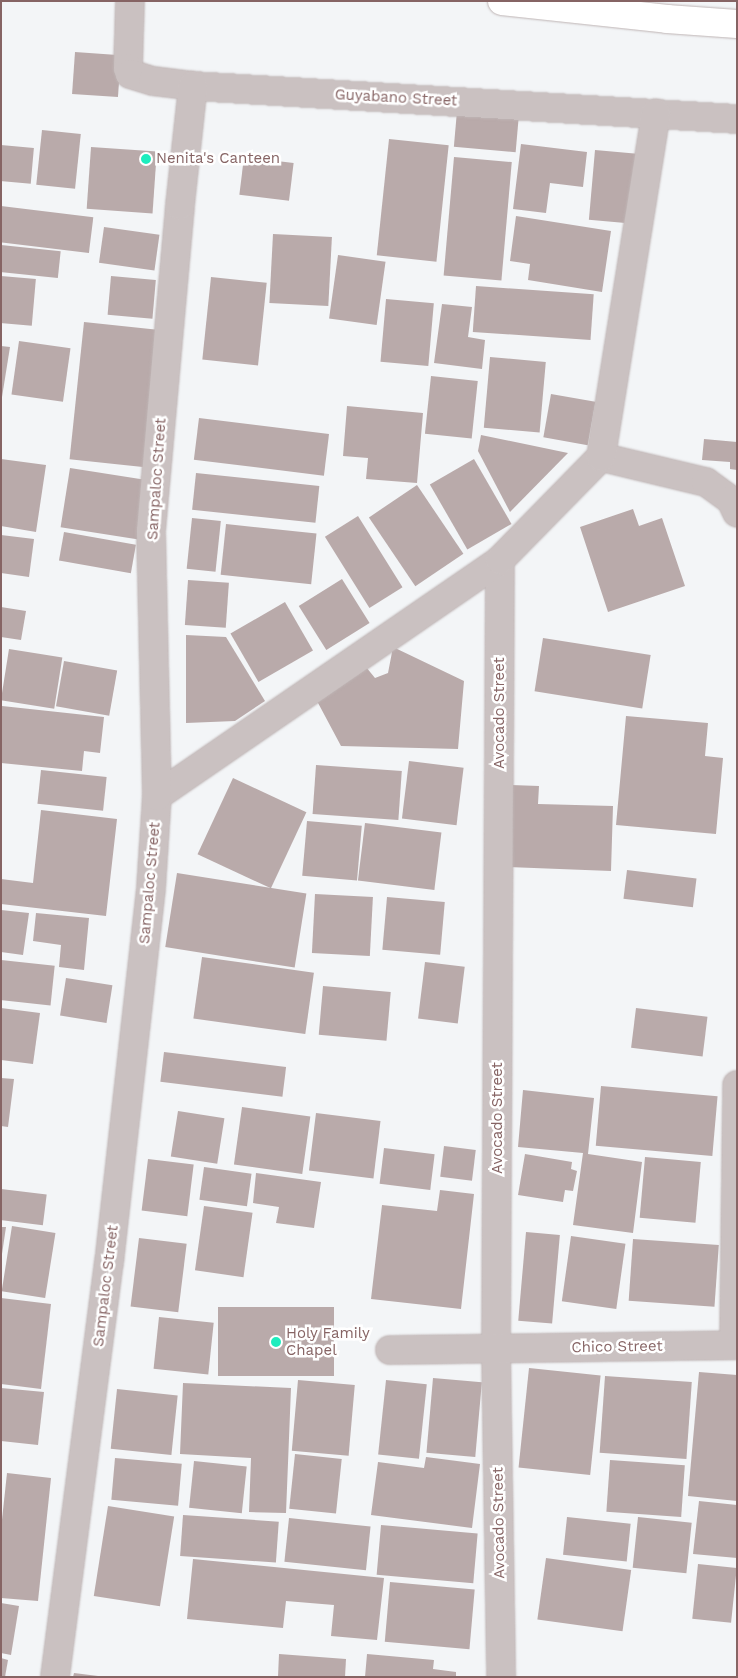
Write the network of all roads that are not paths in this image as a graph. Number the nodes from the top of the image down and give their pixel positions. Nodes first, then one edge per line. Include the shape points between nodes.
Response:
1 (130, 1) edge
2 (502, 1) edge
3 (737, 24) edge
4 (193, 86) junction
5 (656, 113) junction
6 (737, 119) edge
7 (601, 457) junction
8 (737, 513) edge
9 (500, 560) junction
10 (157, 796) junction
11 (737, 1085) edge
12 (735, 1345) edge
13 (496, 1349) junction
14 (390, 1350) dead end
15 (55, 1677) edge
16 (502, 1677) edge

1 - 4 street, Guyabano Street via 130,74 153,81
2 - 3 main road
4 - 5 street, Guyabano Street
4 - 10 street, Sampaloc Street via 151,531
5 - 6 street, Guyabano Street
5 - 7 street
7 - 8 street via 706,482 731,500
7 - 9 street
9 - 10 street
9 - 13 street, Avocado Street
10 - 15 street, Sampaloc Street via 151,888 109,1263
11 - 12 street
12 - 13 street, Chico Street
13 - 14 street, Chico Street
13 - 16 street, Avocado Street

